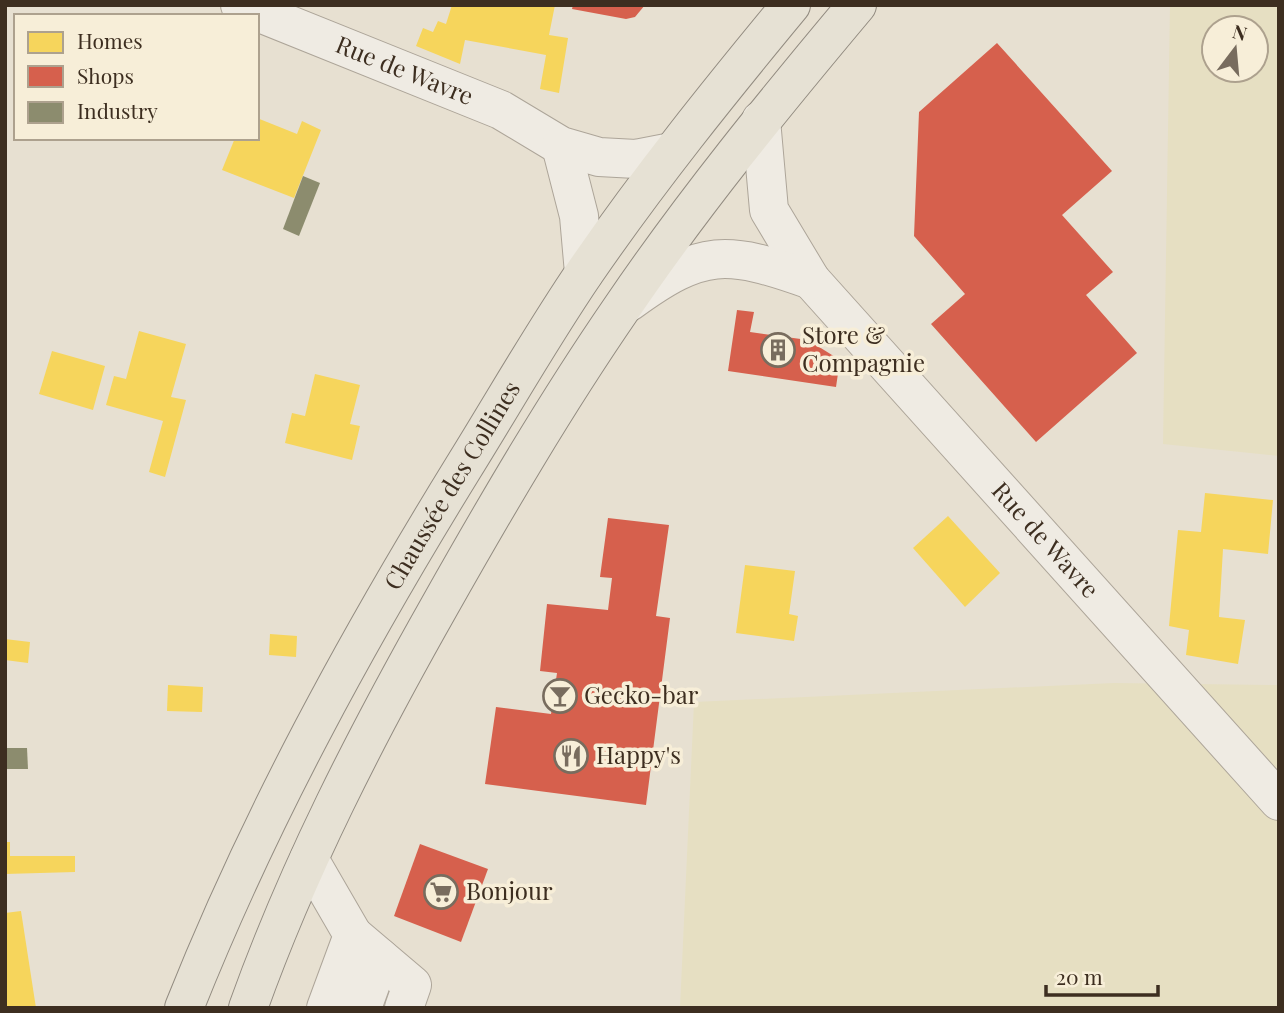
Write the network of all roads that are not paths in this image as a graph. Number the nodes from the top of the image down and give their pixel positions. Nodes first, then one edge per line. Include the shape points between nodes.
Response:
1 (240, 5) edge
2 (791, 5) edge
3 (857, 5) edge
4 (761, 120) junction
5 (561, 146) junction
6 (672, 152) junction
7 (584, 273) junction
8 (811, 280) junction
9 (622, 308) junction
10 (1279, 801) edge
11 (309, 859) junction
12 (367, 947) junction
13 (184, 1008) edge
14 (248, 1008) edge
15 (326, 1008) edge
16 (362, 1008) edge
17 (404, 1008) edge

1 - 5 street, Rue de Wavre via 501,110
2 - 6 main road, Chaussée des Collines
3 - 4 main road
4 - 8 street, Rue de Wavre via 769,210
4 - 9 main road, Chaussée des Collines
5 - 6 street, Rue de Wavre via 599,157
5 - 7 street via 579,216
6 - 7 main road, Chaussée des Collines
7 - 13 main road, Chaussée des Collines via 343,670 208,948
8 - 9 street via 734,258 701,262 671,272
8 - 10 street, Rue de Wavre
9 - 11 main road, Chaussée des Collines via 561,399 468,555 383,705
11 - 12 street
11 - 14 main road, Chaussée des Collines
12 - 15 street
12 - 16 street
12 - 17 street via 412,985

